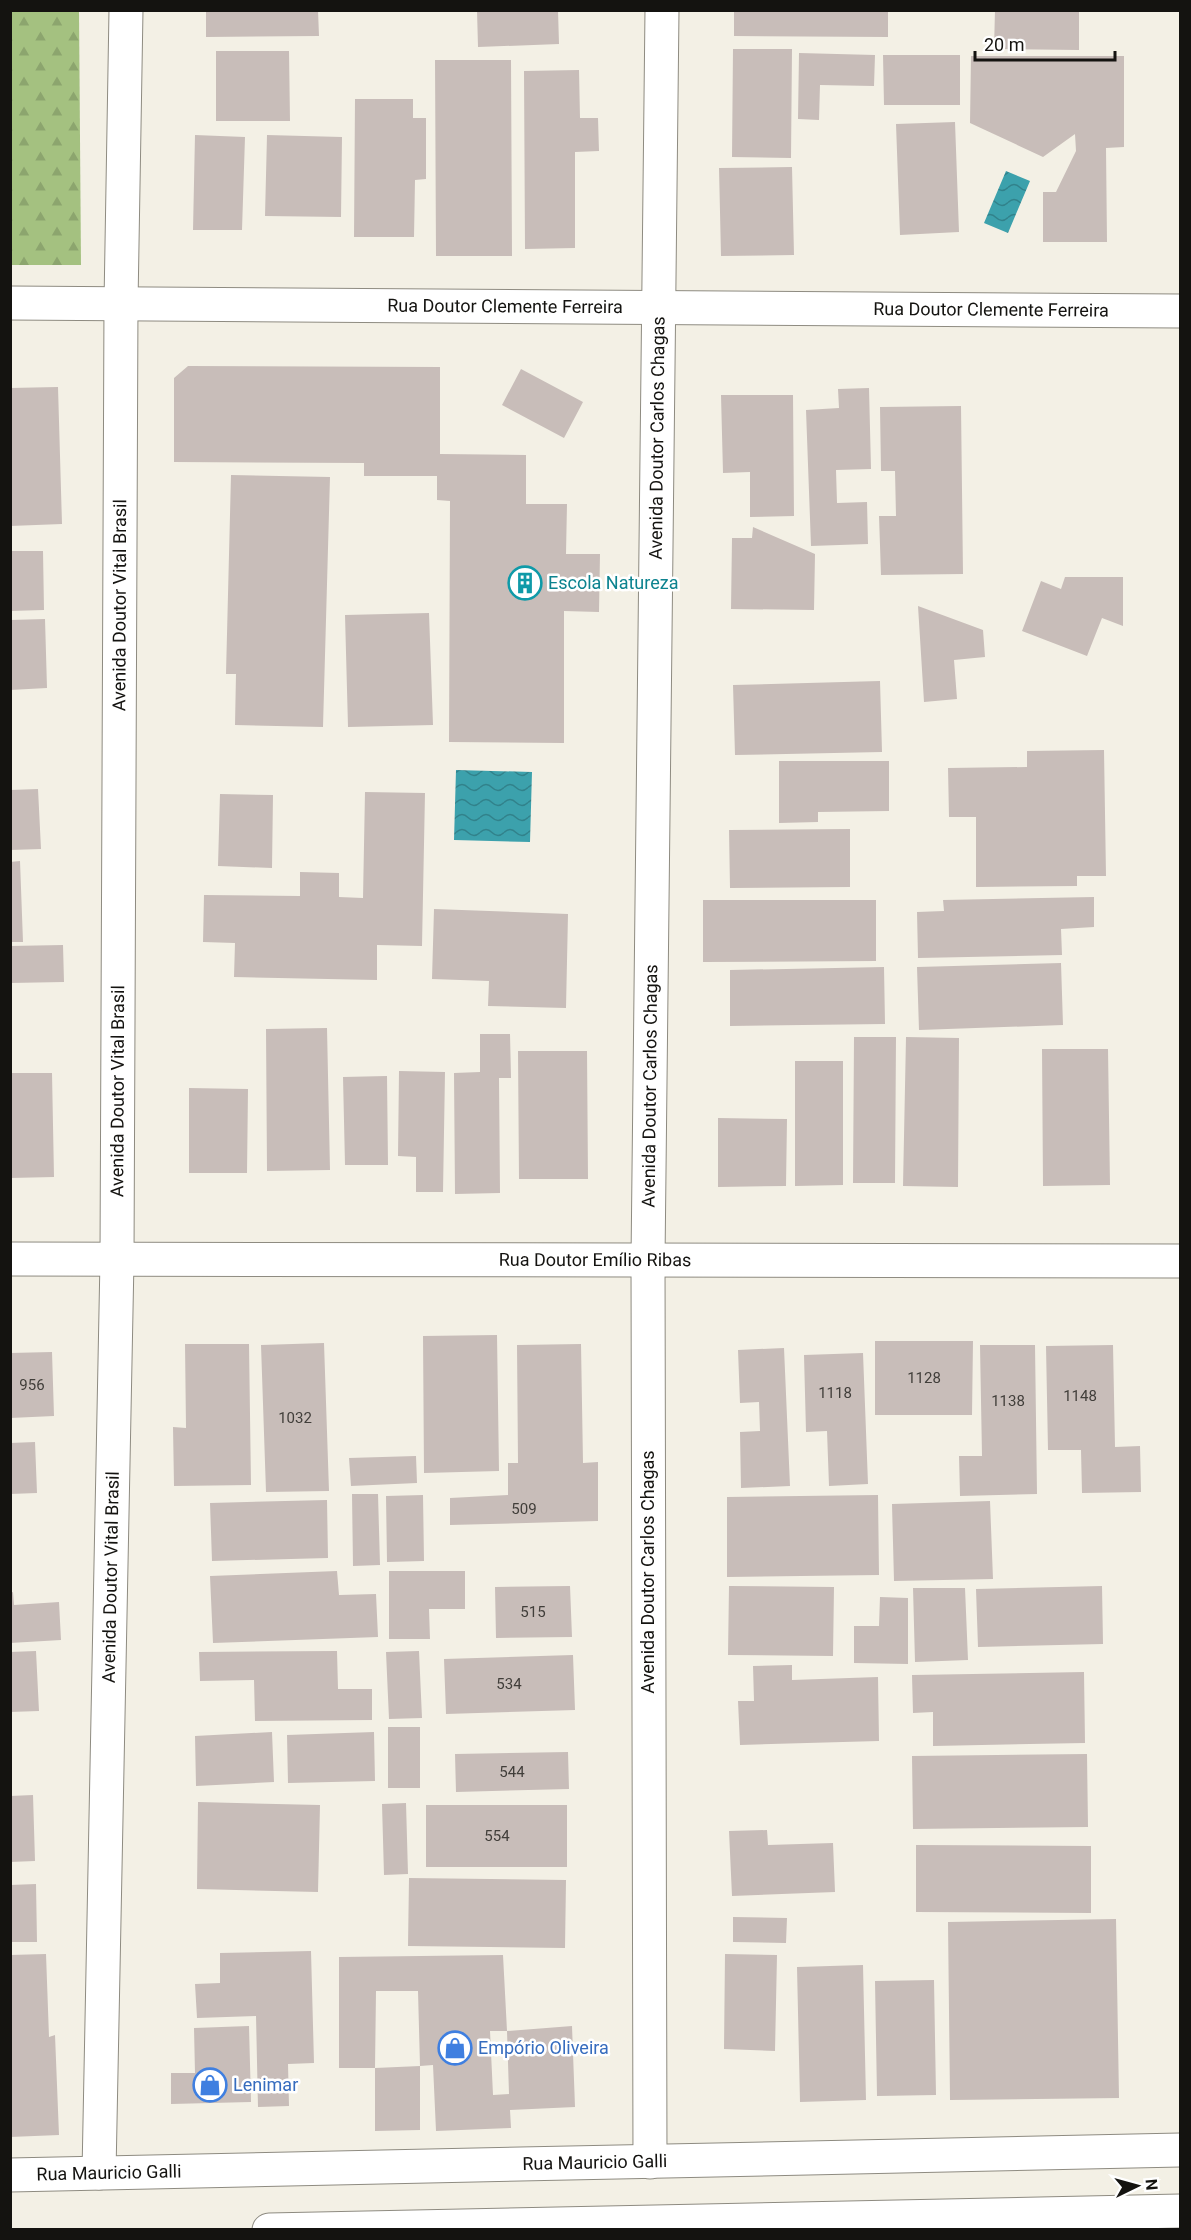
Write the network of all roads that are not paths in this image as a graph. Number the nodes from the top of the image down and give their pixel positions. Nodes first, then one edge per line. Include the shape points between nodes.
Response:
1 (126, 10) edge
2 (662, 10) edge
3 (10, 303) edge
4 (122, 303) junction
5 (658, 307) junction
6 (1180, 311) edge
7 (10, 1259) edge
8 (117, 1260) junction
9 (648, 1261) junction
10 (1180, 1261) edge
11 (1180, 2150) edge
12 (650, 2162) junction
13 (99, 2173) junction
14 (10, 2175) edge
15 (1180, 2211) edge
16 (673, 2225) edge
17 (268, 2229) edge

1 - 4 street, Avenida Doutor Vital Brasil
2 - 5 street, Avenida Doutor Carlos Chagas
3 - 4 street, Rua Doutor Clemente Ferreira
4 - 5 street, Rua Doutor Clemente Ferreira
4 - 8 street, Avenida Doutor Vital Brasil
5 - 6 street, Rua Doutor Clemente Ferreira
5 - 9 street, Avenida Doutor Carlos Chagas
7 - 8 street, Rua Doutor Emílio Ribas
8 - 9 street, Rua Doutor Emílio Ribas
8 - 13 street, Avenida Doutor Vital Brasil
9 - 10 street, Rua Doutor Emílio Ribas
9 - 12 street, Avenida Doutor Carlos Chagas
11 - 12 street, Rua Mauricio Galli
12 - 13 street, Rua Mauricio Galli
13 - 14 street, Rua Mauricio Galli
15 - 16 street
16 - 17 street

